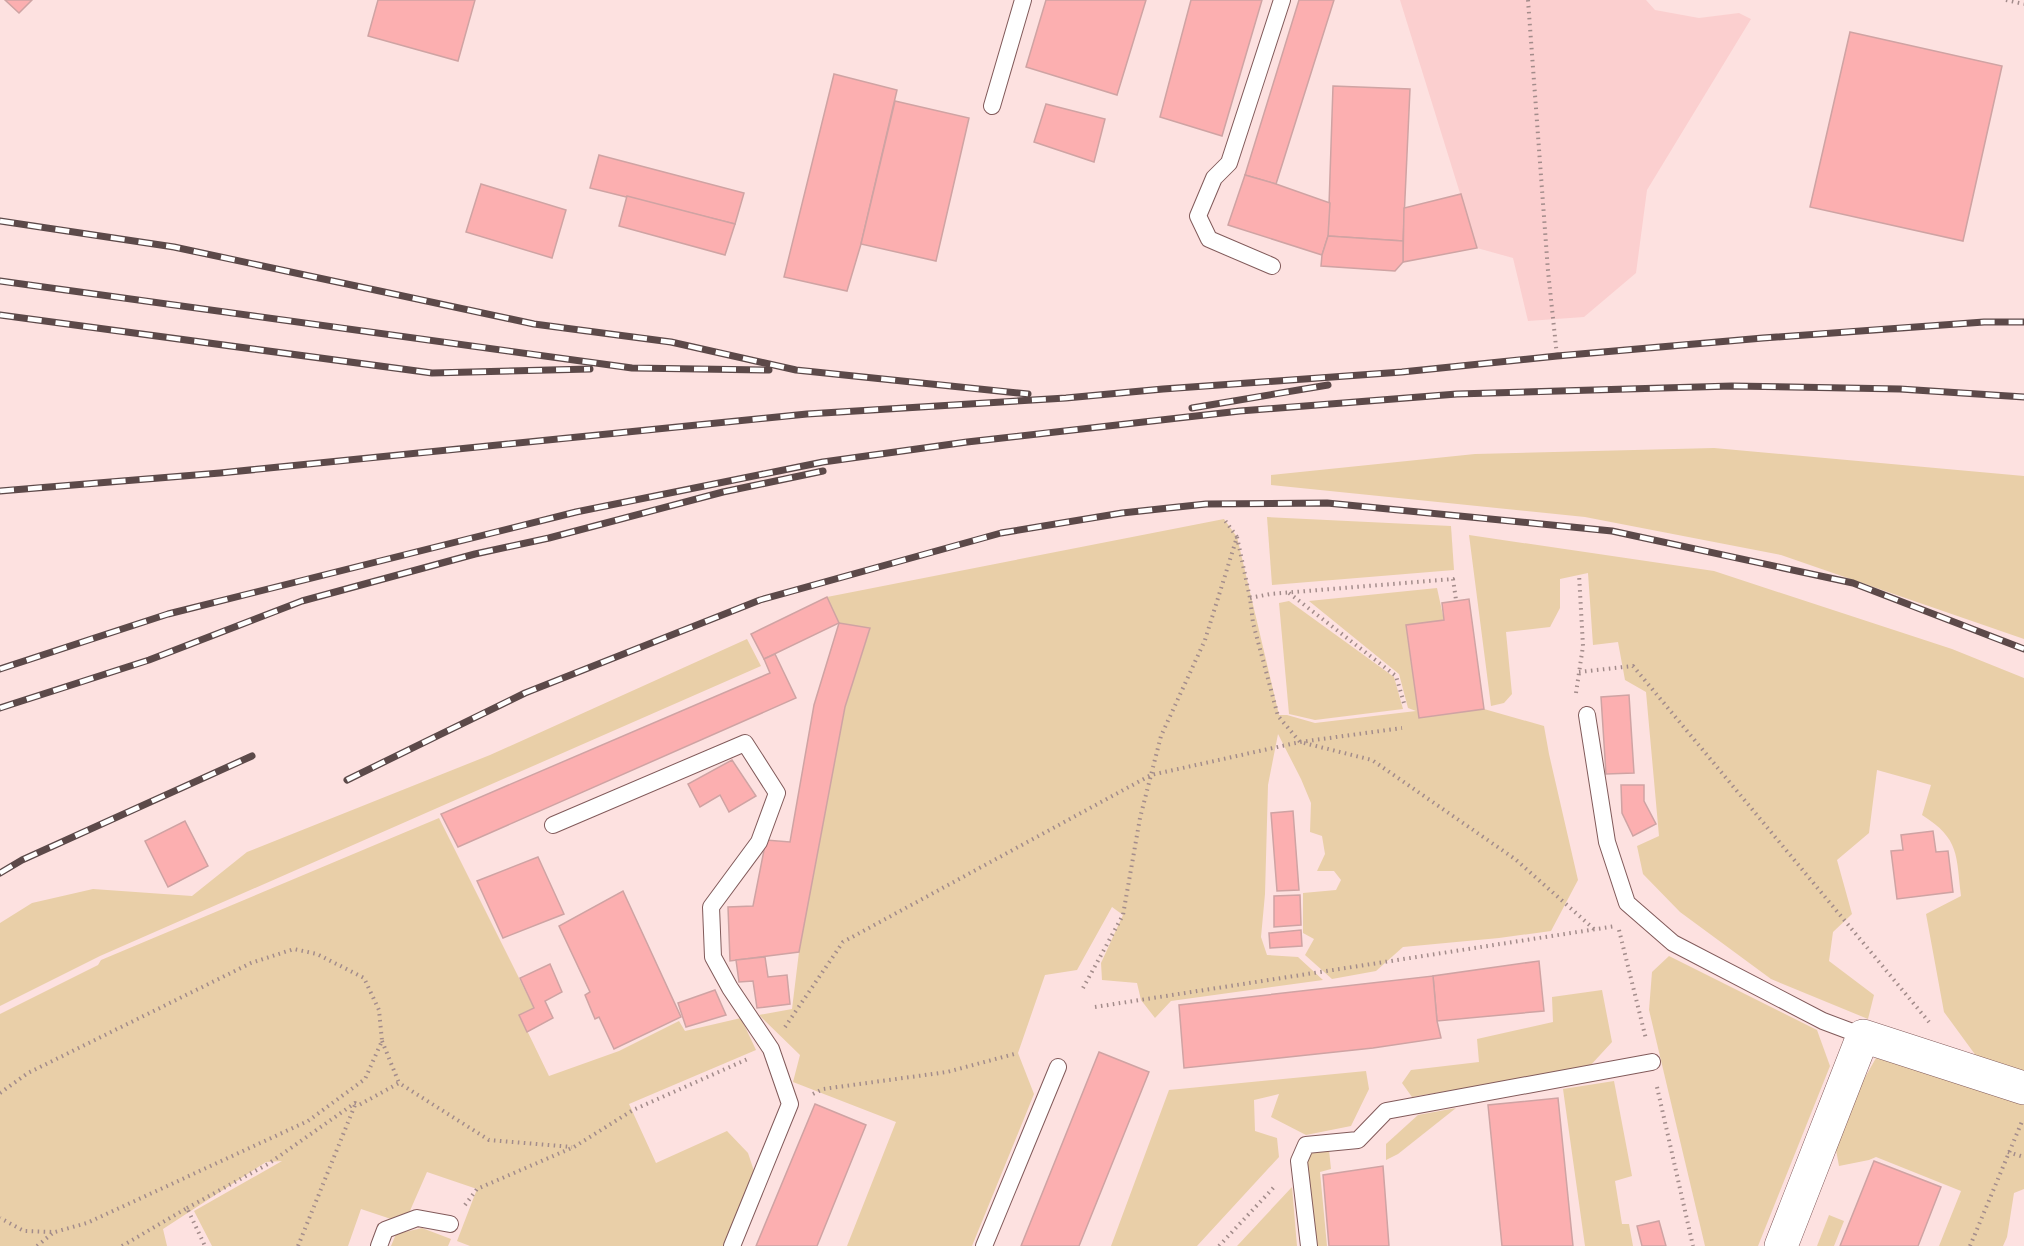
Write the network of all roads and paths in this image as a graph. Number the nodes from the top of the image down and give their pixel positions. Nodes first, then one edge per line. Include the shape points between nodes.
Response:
1 (1023, 0) edge
2 (1282, 0) edge
3 (1528, 0) edge
4 (2006, 0) edge
5 (2024, 4) edge
6 (992, 106) dead end
7 (1272, 266) dead end
8 (1557, 356) dead end
9 (1224, 519) dead end
10 (1237, 537) junction
11 (1579, 574) dead end
12 (1289, 593) junction
13 (1250, 598) junction
14 (1456, 600) dead end
15 (1579, 672) junction
16 (1576, 694) dead end
17 (1404, 703) dead end
18 (1587, 715) dead end
19 (1402, 728) dead end
20 (1300, 742) junction
21 (1151, 775) junction
22 (554, 825) dead end
23 (1615, 915) dead end
24 (1618, 926) junction
25 (1594, 929) junction
26 (1083, 988) dead end
27 (1095, 1007) dead end
28 (1934, 1028) dead end
29 (1863, 1036) junction
30 (382, 1041) junction
31 (771, 1049) junction
32 (1018, 1053) dead end
33 (1652, 1062) junction
34 (1058, 1067) dead end
35 (399, 1083) junction
36 (2024, 1088) edge
37 (1, 1092) edge
38 (355, 1103) junction
39 (790, 1104) junction
40 (2024, 1117) edge
41 (574, 1147) junction
42 (2008, 1152) junction
43 (2024, 1157) edge
44 (1299, 1161) junction
45 (188, 1208) junction
46 (0, 1218) edge
47 (450, 1224) joint
48 (55, 1232) junction
49 (37, 1246) edge
50 (122, 1246) edge
51 (205, 1246) edge
52 (298, 1246) edge
53 (379, 1246) edge
54 (732, 1246) edge
55 (984, 1246) edge
56 (1219, 1246) edge
57 (1309, 1246) edge
58 (1693, 1246) edge
59 (1781, 1246) edge
60 (1970, 1246) edge

1 - 6 lane
2 - 7 lane via 1229,163 1214,178 1198,216 1209,239
3 - 8 path
4 - 5 path
9 - 10 path
10 - 13 path
10 - 21 path via 1205,640 1161,736
11 - 15 path via 1583,646
12 - 13 path
12 - 14 path via 1453,579
12 - 17 path via 1396,676
13 - 20 path via 1278,716
15 - 16 path
15 - 28 path via 1633,666
18 - 29 lane via 1607,843 1627,903 1673,943 1823,1021
19 - 20 path
20 - 21 path
20 - 25 path via 1372,760 1515,859
21 - 26 path via 1123,915
21 - 31 path via 843,942
22 - 31 lane via 745,744 777,793 759,842 711,907 713,957
23 - 24 path
24 - 25 path
24 - 33 path
25 - 27 path
29 - 36 street
29 - 59 street
30 - 35 path
30 - 37 path via 380,1010 364,978 317,954 294,950 251,963 28,1072
30 - 48 path via 365,1079 308,1121 87,1223
31 - 39 lane
31 - 41 path via 633,1110
32 - 39 path via 947,1072 824,1089
33 - 44 lane via 1386,1111 1358,1140 1306,1145
33 - 58 path
34 - 55 lane
35 - 38 path via 359,1105
35 - 41 path via 489,1140
38 - 45 path via 268,1164
38 - 52 path
39 - 54 lane
40 - 42 path
41 - 47 path via 477,1189
42 - 43 path
42 - 60 path
44 - 56 path
44 - 57 lane
45 - 50 path
45 - 51 path
46 - 48 path via 24,1231
47 - 53 lane via 417,1218 385,1230
48 - 49 path

